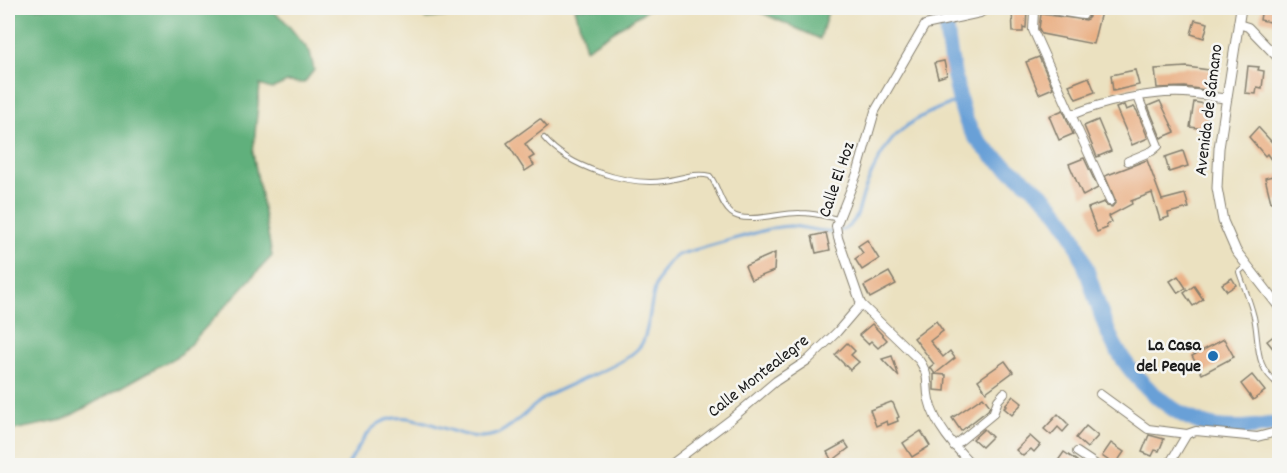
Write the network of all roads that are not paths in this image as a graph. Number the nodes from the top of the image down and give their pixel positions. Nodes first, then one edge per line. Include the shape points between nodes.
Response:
1 (988, 8) edge
2 (1241, 8) edge
3 (1083, 15) dead end
4 (1238, 24) junction
5 (1280, 60) edge
6 (1138, 97) junction
7 (1227, 99) junction
8 (1071, 115) junction
9 (544, 138) dead end
10 (1128, 161) dead end
11 (1110, 201) dead end
12 (837, 222) junction
13 (1247, 266) junction
14 (861, 304) junction
15 (1280, 308) edge
16 (1280, 386) edge
17 (1004, 393) dead end
18 (1100, 394) dead end
19 (1280, 431) edge
20 (1187, 434) junction
21 (954, 446) junction
22 (1077, 452) dead end
23 (669, 465) edge
24 (973, 465) edge
25 (1098, 465) edge
26 (1168, 465) edge

1 - 12 street, Calle El Hoz via 925,25 875,111 858,171
2 - 4 street, Avenida de Sámano
3 - 8 street via 1040,8 1034,11 1033,30
4 - 5 street via 1248,27
4 - 7 street, Avenida de Sámano
6 - 7 street via 1185,93
6 - 8 street via 1092,106
6 - 10 street via 1158,146
7 - 13 street, Avenida de Sámano via 1217,188 1223,221
8 - 11 street
9 - 12 lane via 557,152 611,176 634,181 662,181 695,174 710,177 729,212 738,217 800,213
12 - 14 street, Calle El Hoz via 838,238
13 - 15 street, Avenida de Sámano
13 - 16 lane via 1239,272 1256,326 1257,352 1264,370
14 - 21 street, Calle El Hoz via 919,360 929,382 929,400
14 - 23 street, Calle Montealegre via 808,360
17 - 21 street via 993,414
18 - 20 street via 1148,429
19 - 20 street via 1257,437 1196,431
20 - 26 street
21 - 24 street, Calle El Hoz
22 - 25 street

